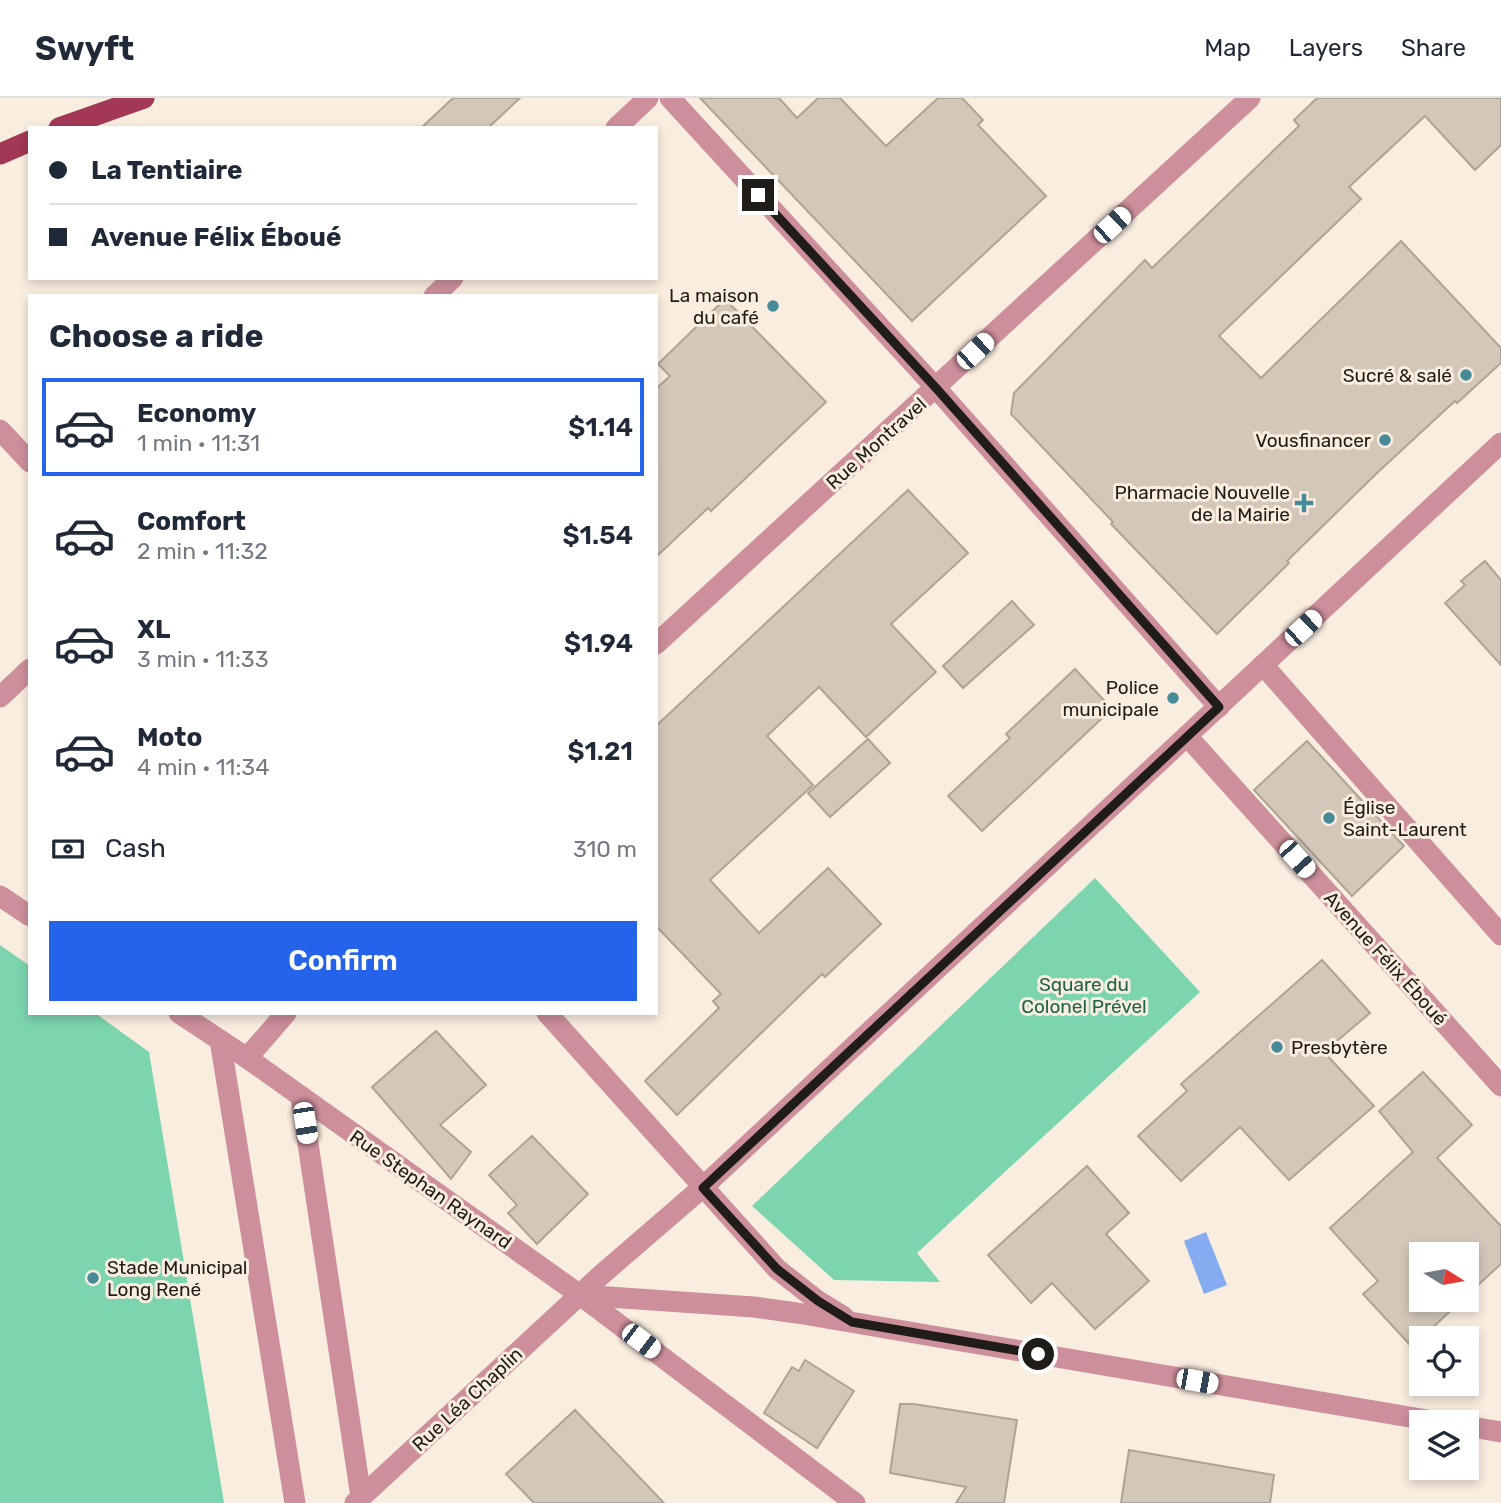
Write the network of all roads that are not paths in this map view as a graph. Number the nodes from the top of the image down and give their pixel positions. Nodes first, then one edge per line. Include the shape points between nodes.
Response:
1 (144, 98) edge
2 (648, 98) edge
3 (670, 98) edge
4 (1250, 98) edge
5 (65, 126) edge
6 (618, 126) edge
7 (28, 142) edge
8 (0, 154) edge
9 (451, 280) edge
10 (436, 294) edge
11 (936, 388) junction
12 (0, 430) edge
13 (1501, 443) edge
14 (28, 460) edge
15 (658, 642) edge
16 (1263, 665) junction
17 (28, 671) edge
18 (0, 697) edge
19 (1219, 707) junction
20 (1187, 736) junction
21 (0, 896) edge
22 (28, 915) edge
23 (1501, 935) edge
24 (182, 1015) edge
25 (284, 1015) edge
26 (549, 1015) edge
27 (220, 1040) junction
28 (247, 1058) junction
29 (1501, 1086) edge
30 (301, 1097) junction
31 (703, 1188) junction
32 (580, 1295) junction
33 (852, 1322) junction
34 (1409, 1417) edge
35 (1479, 1428) edge
36 (1501, 1432) edge
37 (358, 1500) edge
38 (295, 1503) edge
39 (855, 1503) edge

1 - 5 main road
2 - 6 street
3 - 11 street
4 - 11 street, Rue Montravel
7 - 8 main road
9 - 10 street
11 - 15 street, Rue Montravel
11 - 19 street
12 - 14 street
13 - 16 street, Rue Léa Chaplin
16 - 19 street, Rue Léa Chaplin
16 - 23 street
17 - 18 street
19 - 20 street, Rue Léa Chaplin
20 - 29 street, Avenue Félix Éboué
20 - 31 street, Rue Léa Chaplin
21 - 22 street
24 - 27 street, Rue Stephan Raynard
25 - 28 street
26 - 31 street
27 - 28 street, Rue Stephan Raynard
27 - 38 street
28 - 30 street, Rue Stephan Raynard
30 - 32 street, Rue Stephan Raynard
30 - 37 street
31 - 32 street, Rue Léa Chaplin
31 - 33 street via 777,1269
32 - 33 street via 754,1307
32 - 37 street, Rue Léa Chaplin
32 - 39 street, Rue Stephan Raynard
33 - 34 street
35 - 36 street

